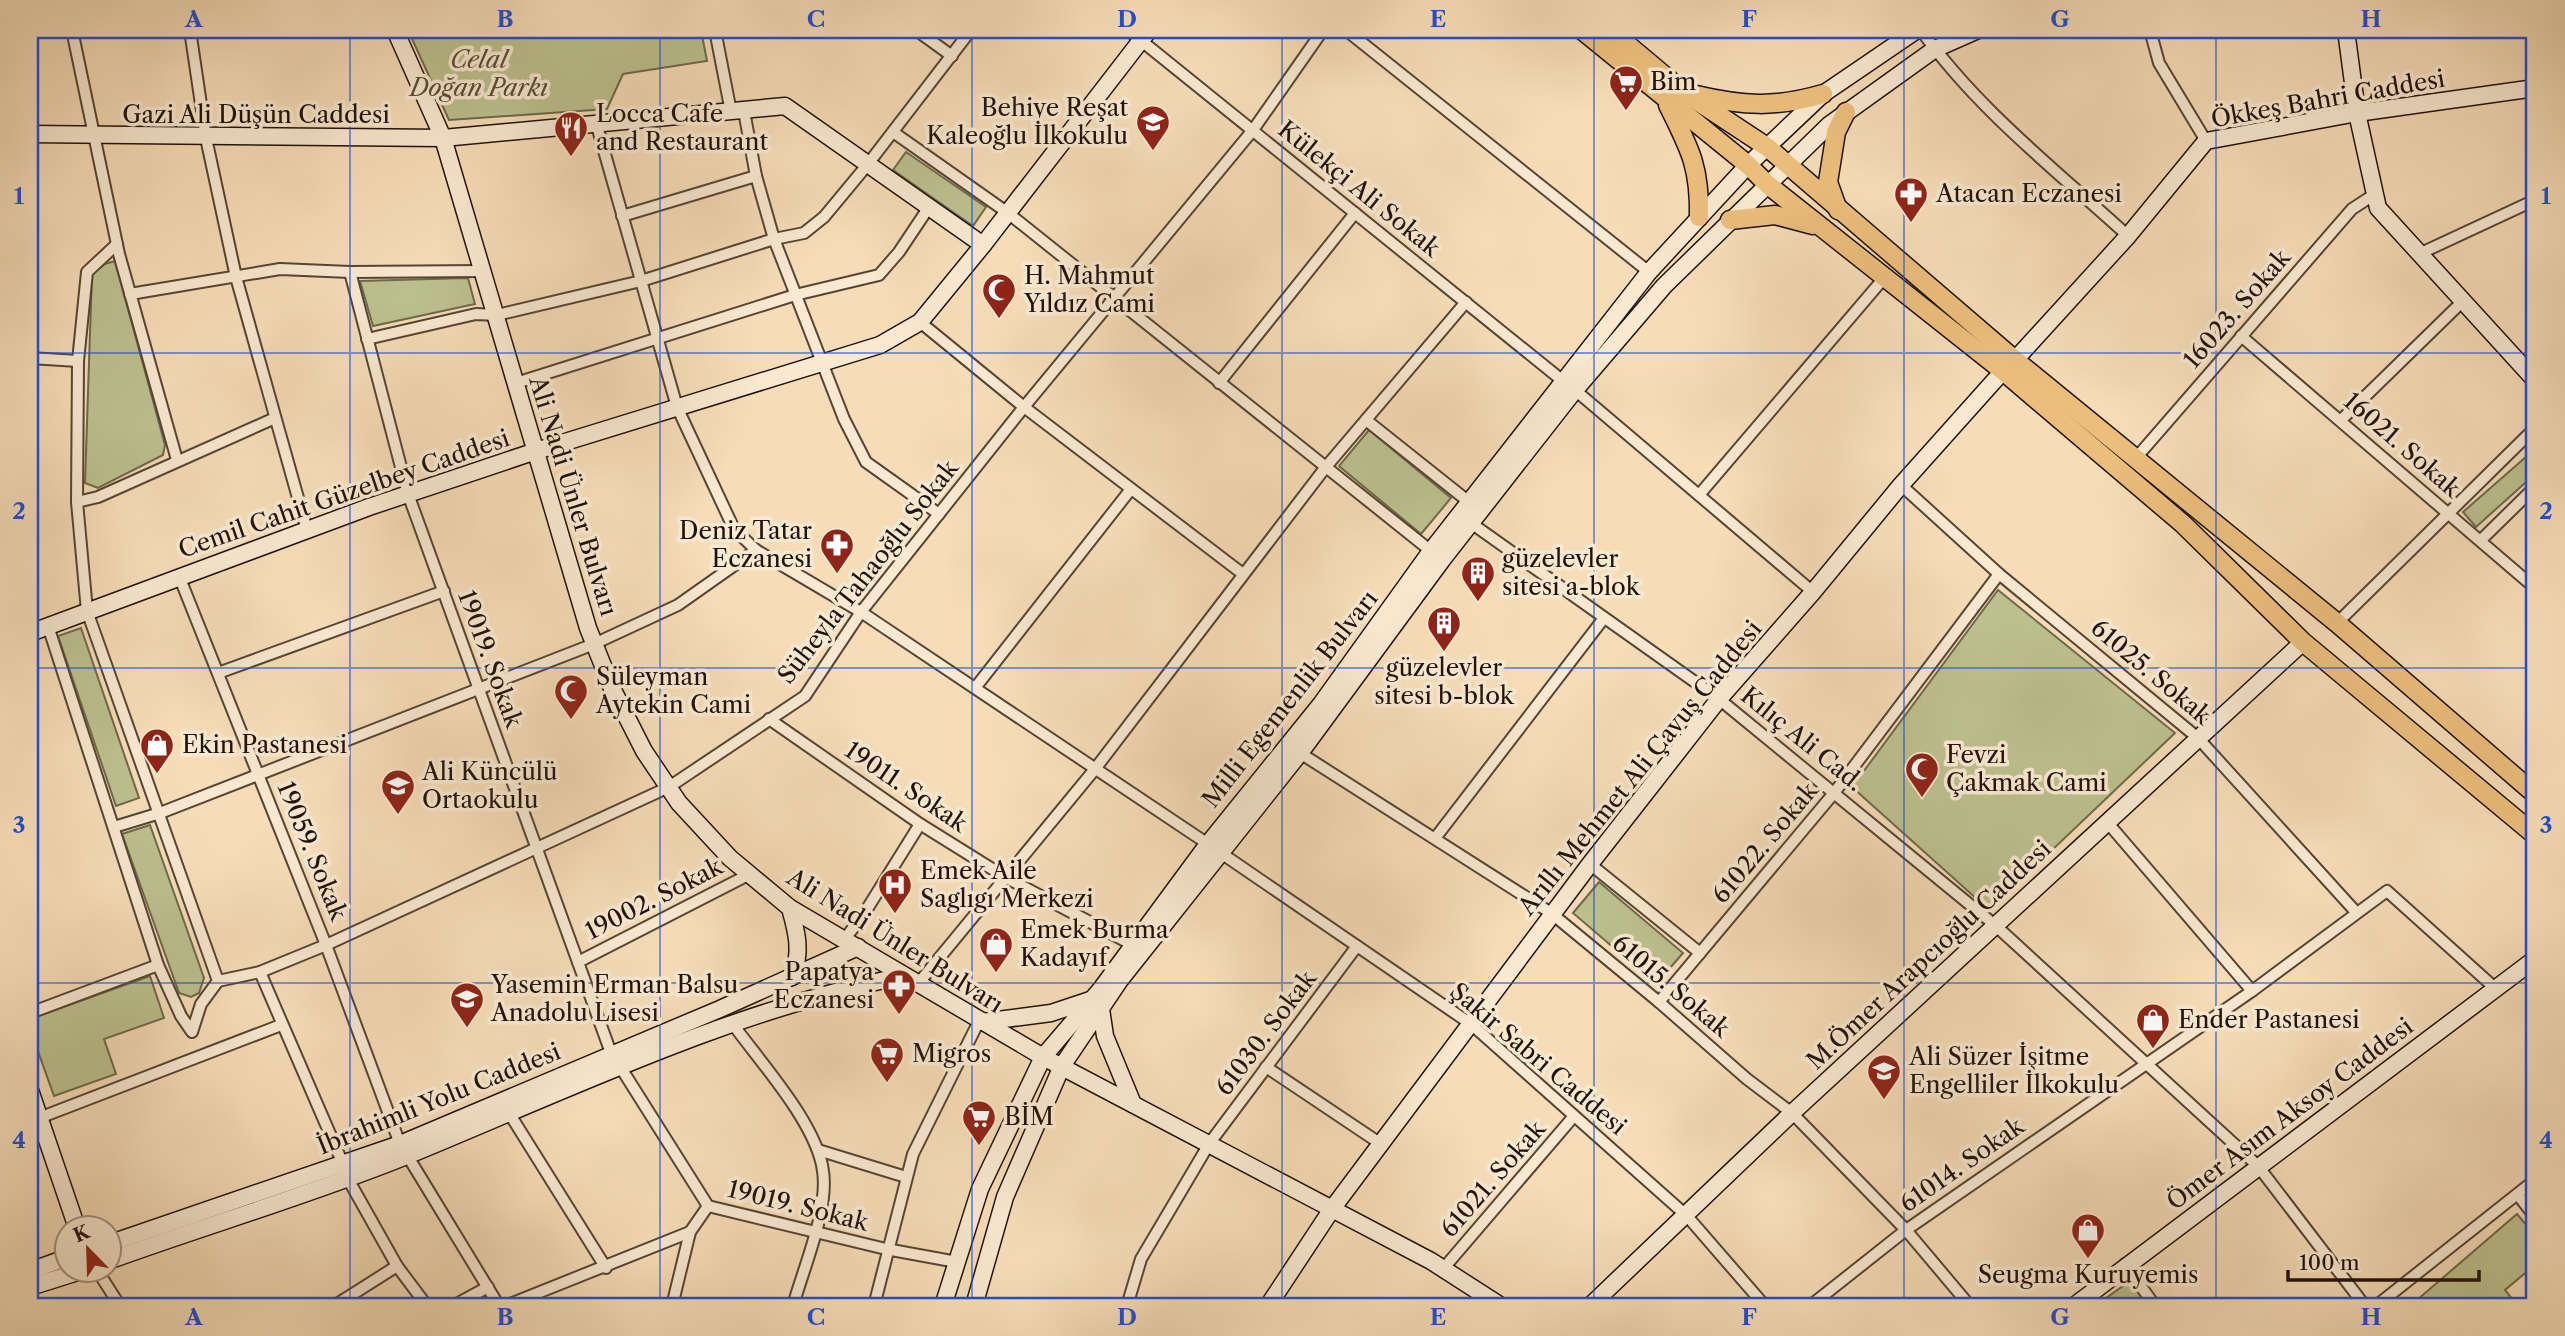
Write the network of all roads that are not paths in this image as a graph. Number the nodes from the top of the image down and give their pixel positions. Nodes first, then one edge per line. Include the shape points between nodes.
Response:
1 (72, 30) edge
2 (190, 30) edge
3 (395, 30) edge
4 (715, 30) edge
5 (916, 30) edge
6 (971, 30) edge
7 (1323, 30) edge
8 (1346, 30) edge
9 (1582, 30) edge
10 (1610, 30) edge
11 (1919, 30) edge
12 (1978, 30) edge
13 (2150, 30) edge
14 (2349, 30) edge
15 (1139, 33) edge
16 (1935, 49) junction
17 (952, 56) junction
18 (2535, 88) edge
19 (1685, 93) junction
20 (1823, 94) junction
21 (1665, 99) junction
22 (738, 112) junction
23 (1846, 112) junction
24 (2357, 113) junction
25 (597, 126) junction
26 (1253, 130) junction
27 (893, 132) junction
28 (30, 134) edge
29 (93, 137) junction
30 (206, 138) junction
31 (443, 138) junction
32 (2206, 141) junction
33 (1767, 147) junction
34 (868, 164) junction
35 (1748, 164) junction
36 (1786, 166) junction
37 (757, 176) junction
38 (1767, 184) junction
39 (2375, 194) junction
40 (2535, 200) edge
41 (929, 207) junction
42 (1838, 210) junction
43 (1008, 213) junction
44 (1355, 213) junction
45 (622, 216) junction
46 (1699, 217) junction
47 (1730, 220) junction
48 (1821, 227) junction
49 (2128, 236) junction
50 (774, 239) junction
51 (117, 244) junction
52 (983, 245) junction
53 (2421, 253) junction
54 (482, 271) junction
55 (350, 272) junction
56 (1649, 272) junction
57 (236, 277) junction
58 (1884, 278) junction
59 (641, 281) junction
60 (130, 295) junction
61 (794, 295) junction
62 (1115, 298) junction
63 (2464, 300) junction
64 (1466, 303) junction
65 (497, 315) junction
66 (920, 321) junction
67 (2241, 336) junction
68 (657, 337) junction
69 (367, 339) junction
70 (30, 358) edge
71 (78, 361) junction
72 (822, 363) junction
73 (2009, 365) junction
74 (2535, 380) edge
75 (516, 383) junction
76 (1219, 383) junction
77 (1569, 385) junction
78 (677, 407) junction
79 (1024, 407) junction
80 (275, 418) junction
81 (1366, 420) junction
82 (2341, 420) junction
83 (2535, 428) edge
84 (536, 451) junction
85 (2136, 458) junction
86 (177, 460) junction
87 (1325, 468) junction
88 (1901, 485) junction
89 (2535, 487) edge
90 (1132, 489) junction
91 (408, 494) junction
92 (1699, 495) junction
93 (77, 502) junction
94 (1469, 502) junction
95 (2448, 513) junction
96 (939, 514) junction
97 (1471, 523) junction
98 (307, 530) junction
99 (2481, 540) junction
100 (756, 550) junction
101 (1431, 551) junction
102 (1999, 573) junction
103 (1243, 574) junction
104 (179, 576) junction
105 (2535, 588) edge
106 (443, 591) junction
107 (1814, 592) junction
108 (87, 611) junction
109 (861, 612) junction
110 (1604, 618) junction
111 (2337, 623) junction
112 (48, 626) junction
113 (30, 633) edge
114 (2303, 642) junction
115 (594, 644) junction
116 (218, 673) junction
117 (975, 688) junction
118 (480, 690) junction
119 (1719, 699) junction
120 (769, 719) junction
121 (2198, 738) junction
122 (1300, 753) junction
123 (1095, 769) junction
124 (259, 775) junction
125 (669, 788) junction
126 (2535, 792) edge
127 (1834, 793) junction
128 (160, 813) junction
129 (2107, 822) junction
130 (920, 824) junction
131 (114, 827) junction
132 (2535, 835) edge
133 (1436, 837) junction
134 (1214, 848) junction
135 (538, 849) junction
136 (1590, 864) junction
137 (750, 874) junction
138 (1004, 877) junction
139 (790, 908) junction
140 (2355, 911) junction
141 (1551, 913) junction
142 (1996, 926) junction
143 (851, 943) junction
144 (327, 945) junction
145 (1133, 945) junction
146 (1357, 946) junction
147 (1700, 953) junction
148 (2535, 959) edge
149 (578, 962) junction
150 (158, 965) junction
151 (260, 972) junction
152 (792, 976) junction
153 (218, 981) junction
154 (910, 981) junction
155 (2496, 989) junction
156 (2252, 991) junction
157 (1659, 1002) junction
158 (1096, 1004) junction
159 (30, 1013) edge
160 (980, 1021) junction
161 (732, 1023) junction
162 (1471, 1024) junction
163 (281, 1025) junction
164 (611, 1053) junction
165 (1042, 1057) junction
166 (2143, 1064) junction
167 (1062, 1066) junction
168 (1266, 1067) junction
169 (621, 1068) junction
170 (30, 1090) edge
171 (1133, 1104) junction
172 (509, 1113) junction
173 (1792, 1113) junction
174 (1574, 1116) junction
175 (39, 1118) junction
176 (1209, 1144) junction
177 (1381, 1144) junction
178 (403, 1150) junction
179 (818, 1150) junction
180 (2258, 1166) junction
181 (345, 1171) junction
182 (906, 1177) junction
183 (2535, 1180) edge
184 (2518, 1195) junction
185 (708, 1206) junction
186 (1332, 1209) junction
187 (72, 1214) edge
188 (1687, 1216) junction
189 (2535, 1217) edge
190 (1906, 1230) junction
191 (814, 1231) junction
192 (690, 1233) junction
193 (122, 1240) edge
194 (886, 1249) junction
195 (122, 1256) edge
196 (957, 1262) junction
197 (52, 1263) edge
198 (2125, 1265) junction
199 (397, 1266) junction
200 (606, 1268) junction
201 (1443, 1269) junction
202 (30, 1271) edge
203 (52, 1280) edge
204 (106, 1284) edge
205 (30, 1287) edge
206 (488, 1287) junction
207 (1271, 1305) edge
208 (120, 1306) edge
209 (334, 1306) edge
210 (426, 1306) edge
211 (453, 1306) edge
212 (499, 1306) edge
213 (505, 1306) edge
214 (672, 1306) edge
215 (793, 1306) edge
216 (874, 1306) edge
217 (943, 1306) edge
218 (974, 1306) edge
219 (1127, 1306) edge
220 (1501, 1306) edge
221 (1590, 1306) edge
222 (1765, 1306) edge
223 (1810, 1306) edge
224 (1970, 1306) edge
225 (2074, 1306) edge
226 (2155, 1306) edge
227 (2365, 1306) edge
228 (2376, 1306) edge

1 - 29 street
2 - 30 street
3 - 31 street, Ali Nadi Ünler Bulvarı
4 - 22 street
5 - 17 street
6 - 17 street
7 - 26 street, Süheyla Tahaoğlu Sokak
8 - 56 street
9 - 21 main road
10 - 19 main road
11 - 16 street
11 - 20 street, Milli Egemenlik Bulvarı
12 - 16 street, Milli Egemenlik Bulvarı
13 - 32 street via 2159,63
14 - 24 street
15 - 26 street, Külekçi Ali Sokak
15 - 43 street, Cemil Cahit Güzelbey Caddesi
16 - 23 street, Milli Egemenlik Bulvarı
16 - 49 street via 2001,121
17 - 27 street
18 - 24 street, Ökkeş Bahri Caddesi
19 - 20 main road via 1739,105 1798,101
19 - 33 main road
20 - 33 street, Milli Egemenlik Bulvarı
21 - 35 main road
21 - 46 main road via 1694,158
22 - 25 street, Gazi Ali Düşün Caddesi
22 - 34 street, Gazi Ali Düşün Caddesi via 785,106
22 - 37 street
23 - 36 street, Milli Egemenlik Bulvarı
23 - 42 main road via 1836,132 1828,182
24 - 32 street, Ökkeş Bahri Caddesi
24 - 39 street
25 - 31 street, Gazi Ali Düşün Caddesi
25 - 45 street, Şakir Sabri Caddesi
26 - 44 street, Külekçi Ali Sokak
26 - 62 street, Süheyla Tahaoğlu Sokak
27 - 34 street
27 - 43 street
28 - 29 street, Gazi Ali Düşün Caddesi
29 - 30 street, Gazi Ali Düşün Caddesi
29 - 51 street
30 - 31 street, Gazi Ali Düşün Caddesi
30 - 57 street
31 - 54 street, Ali Nadi Ünler Bulvarı
32 - 49 street, Ökkeş Bahri Caddesi
33 - 35 street, Milli Egemenlik Bulvarı
33 - 36 main road
34 - 41 street, Gazi Ali Düşün Caddesi
34 - 50 street via 824,218 804,233
35 - 38 main road
35 - 46 street, Milli Egemenlik Bulvarı
36 - 38 street, Milli Egemenlik Bulvarı
36 - 42 main road
37 - 45 street
37 - 50 street
38 - 47 street, Milli Egemenlik Bulvarı
38 - 48 main road
39 - 53 street via 2378,208
39 - 67 street, 16023. Sokak via 2352,209
40 - 53 street
41 - 52 street, Gazi Ali Düşün Caddesi
41 - 61 street via 879,275
42 - 73 main road
43 - 52 street, Cemil Cahit Güzelbey Caddesi
43 - 62 street
44 - 64 street, Külekçi Ali Sokak
44 - 76 street
45 - 59 street, Şakir Sabri Caddesi
46 - 56 street, Milli Egemenlik Bulvarı
47 - 48 main road via 1775,215
47 - 77 street, Milli Egemenlik Bulvarı
48 - 58 main road
49 - 73 street, Ökkeş Bahri Caddesi
50 - 59 street
50 - 61 street
51 - 60 street
51 - 71 street via 87,272
52 - 66 street, Cemil Cahit Güzelbey Caddesi
53 - 63 street
54 - 55 street
54 - 65 street, Ali Nadi Ünler Bulvarı
55 - 57 street via 280,269
55 - 69 street, 19019. Sokak
56 - 77 street, Milli Egemenlik Bulvarı
57 - 60 street
57 - 80 street
58 - 73 main road
58 - 92 street
59 - 65 street
59 - 68 street, Şakir Sabri Caddesi
60 - 86 street
61 - 68 street
61 - 72 street
62 - 76 street
62 - 79 street, Süheyla Tahaoğlu Sokak
63 - 74 street
63 - 82 street
64 - 77 street, Külekçi Ali Sokak
64 - 81 street
65 - 69 street via 476,314
65 - 75 street, Ali Nadi Ünler Bulvarı
66 - 72 street, Cemil Cahit Güzelbey Caddesi via 880,345
66 - 79 street
67 - 82 street, 16021. Sokak
67 - 85 street, 16023. Sokak
68 - 75 street
68 - 78 street, Şakir Sabri Caddesi
69 - 91 street, 19019. Sokak
70 - 71 street
71 - 93 street
72 - 78 street, Cemil Cahit Güzelbey Caddesi
72 - 96 street via 866,462
73 - 85 main road
73 - 88 street, Arıllı Mehmet Ali Çavuş Caddesi
73 - 114 main road via 2183,524
75 - 84 street, Ali Nadi Ünler Bulvarı
76 - 87 street
77 - 92 street, Külekçi Ali Sokak
77 - 94 street, Milli Egemenlik Bulvarı
77 - 97 street, Milli Egemenlik Bulvarı
78 - 84 street, Cemil Cahit Güzelbey Caddesi
78 - 100 street, Şakir Sabri Caddesi via 734,529
79 - 90 street
79 - 96 street, Süheyla Tahaoğlu Sokak
80 - 86 street
80 - 98 street
81 - 87 street
81 - 94 street
82 - 95 street, 16021. Sokak
83 - 95 street
84 - 91 street, Cemil Cahit Güzelbey Caddesi
84 - 115 street, Ali Nadi Ünler Bulvarı
85 - 111 main road
86 - 93 street via 98,497
87 - 101 street
87 - 103 street
88 - 102 street, 61025. Sokak
88 - 107 street, Arıllı Mehmet Ali Çavuş Caddesi
89 - 99 street
90 - 103 street
90 - 117 street
91 - 98 street, Cemil Cahit Güzelbey Caddesi
91 - 106 street, 19019. Sokak
92 - 107 street, Külekçi Ali Sokak
93 - 108 street
94 - 101 street, Milli Egemenlik Bulvarı
95 - 99 street, 16021. Sokak
95 - 111 street
96 - 109 street, Süheyla Tahaoğlu Sokak
97 - 110 street, Kılıç Ali Cad.
97 - 122 street, Milli Egemenlik Bulvarı
98 - 104 street, Cemil Cahit Güzelbey Caddesi
99 - 105 street, 16021. Sokak
100 - 109 street, Şakir Sabri Caddesi
100 - 115 street via 678,605
101 - 134 street, Milli Egemenlik Bulvarı
102 - 121 street, 61025. Sokak
102 - 127 street, 61022. Sokak
103 - 123 street
104 - 108 street, Cemil Cahit Güzelbey Caddesi
104 - 116 street, 19059. Sokak
106 - 116 street
106 - 118 street, 19019. Sokak
107 - 119 street, Arıllı Mehmet Ali Çavuş Caddesi
108 - 112 street, Cemil Cahit Güzelbey Caddesi
108 - 128 street
109 - 117 street, Şakir Sabri Caddesi
109 - 120 street, Süheyla Tahaoğlu Sokak via 805,696
110 - 119 street, Kılıç Ali Cad.
110 - 133 street
111 - 126 main road
112 - 113 street, Cemil Cahit Güzelbey Caddesi
112 - 131 street
114 - 121 street, M.Ömer Arapcıoğlu Caddesi
114 - 132 main road
115 - 118 street
115 - 125 street, Ali Nadi Ünler Bulvarı via 644,751
116 - 124 street, 19059. Sokak
117 - 123 street, Şakir Sabri Caddesi
118 - 124 street
118 - 135 street, 19019. Sokak
119 - 127 street, Kılıç Ali Cad.
119 - 136 street, Arıllı Mehmet Ali Çavuş Caddesi
120 - 125 street, Süheyla Tahaoğlu Sokak
120 - 130 street, 19011. Sokak
121 - 129 street, M.Ömer Arapcıoğlu Caddesi
121 - 140 street, 61025. Sokak
122 - 133 street, 61015. Sokak
122 - 134 street, Milli Egemenlik Bulvarı
123 - 134 street, Şakir Sabri Caddesi
123 - 138 street
124 - 128 street
124 - 144 street, 19059. Sokak
125 - 135 street, Süheyla Tahaoğlu Sokak
125 - 137 street, Ali Nadi Ünler Bulvarı via 730,858
127 - 142 street, Kılıç Ali Cad.
127 - 147 street, 61022. Sokak
128 - 131 street
128 - 153 street
129 - 142 street, M.Ömer Arapcıoğlu Caddesi
129 - 156 street
130 - 138 street, 19011. Sokak
130 - 143 street
131 - 150 street
133 - 141 street, 61015. Sokak
134 - 145 street, Milli Egemenlik Bulvarı
134 - 146 street, Şakir Sabri Caddesi
134 - 158 street, Milli Egemenlik Bulvarı
135 - 144 street, Süheyla Tahaoğlu Sokak
135 - 149 street, 19019. Sokak
136 - 141 street, Arıllı Mehmet Ali Çavuş Caddesi
136 - 147 street
137 - 139 street, Ali Nadi Ünler Bulvarı
137 - 149 street, 19002. Sokak
138 - 145 street, 19011. Sokak
138 - 154 street
139 - 143 street, Ali Nadi Ünler Bulvarı
139 - 152 street via 799,944
140 - 155 street, 61014. Sokak via 2387,891
140 - 156 street, 61014. Sokak
141 - 157 street, 61015. Sokak
141 - 162 street, Arıllı Mehmet Ali Çavuş Caddesi
142 - 166 street, Kılıç Ali Cad.
142 - 173 street, M.Ömer Arapcıoğlu Caddesi
143 - 152 street, İbrahimli Yolu Caddesi
143 - 154 street, Ali Nadi Ünler Bulvarı
144 - 151 street, Süheyla Tahaoğlu Sokak
144 - 178 street, 19059. Sokak
145 - 158 street, Milli Egemenlik Bulvarı
146 - 162 street, Şakir Sabri Caddesi
146 - 168 street, 61030. Sokak
147 - 157 street, 61022. Sokak
148 - 155 street, Ömer Asım Aksoy Caddesi
149 - 164 street, 19019. Sokak
150 - 153 street via 192,1032 201,1004
150 - 159 street
151 - 153 street, Süheyla Tahaoğlu Sokak
151 - 163 street
152 - 164 street, İbrahimli Yolu Caddesi
154 - 160 street, Ali Nadi Ünler Bulvarı
154 - 161 street via 837,990
155 - 180 street, Ömer Asım Aksoy Caddesi
156 - 166 street, 61014. Sokak
157 - 173 street, 61015. Sokak
158 - 160 street
158 - 165 street, Milli Egemenlik Bulvarı
158 - 167 street, Milli Egemenlik Bulvarı
158 - 171 street
160 - 165 street, Ali Nadi Ünler Bulvarı
160 - 182 street via 913,1154
161 - 169 street
161 - 179 street via 815,1138
162 - 174 street, Şakir Sabri Caddesi
162 - 177 street, Arıllı Mehmet Ali Çavuş Caddesi
163 - 175 street
163 - 181 street
164 - 178 street, İbrahimli Yolu Caddesi
165 - 167 street, Ali Nadi Ünler Bulvarı
165 - 196 street, Milli Egemenlik Bulvarı via 980,1189
166 - 180 street, Kılıç Ali Cad.
166 - 190 street, 61014. Sokak
167 - 171 street, Ali Nadi Ünler Bulvarı
167 - 218 street, Milli Egemenlik Bulvarı via 1005,1197
168 - 176 street, 61030. Sokak
168 - 177 street
169 - 172 street
169 - 185 street, 19019. Sokak
170 - 175 street
171 - 176 street, Ali Nadi Ünler Bulvarı
172 - 178 street
172 - 200 street
173 - 188 street, M.Ömer Arapcıoğlu Caddesi
173 - 190 street, 61015. Sokak
174 - 188 street, Şakir Sabri Caddesi
174 - 201 street, 61021. Sokak
175 - 187 street
176 - 186 street, Ali Nadi Ünler Bulvarı
176 - 219 street, 61030. Sokak via 1141,1259
177 - 186 street, Arıllı Mehmet Ali Çavuş Caddesi
178 - 181 street, İbrahimli Yolu Caddesi
178 - 206 street, 19059. Sokak
179 - 182 street
179 - 191 street via 823,1196
180 - 198 street, Ömer Asım Aksoy Caddesi
180 - 227 street, Kılıç Ali Cad.
181 - 193 street, İbrahimli Yolu Caddesi
181 - 195 street
181 - 199 street
182 - 194 street
183 - 184 street
184 - 189 street
184 - 228 street
185 - 191 street, 19019. Sokak
185 - 192 street
186 - 201 street, Ali Nadi Ünler Bulvarı
186 - 207 street, Arıllı Mehmet Ali Çavuş Caddesi
188 - 221 street, M.Ömer Arapcıoğlu Caddesi
188 - 222 street, Şakir Sabri Caddesi
190 - 223 street, 61014. Sokak
190 - 224 street, 61015. Sokak
191 - 194 street, 19019. Sokak
191 - 215 street
192 - 200 street
192 - 214 street
194 - 196 street, 19019. Sokak
194 - 216 street
196 - 217 street, Milli Egemenlik Bulvarı
197 - 202 street
198 - 225 street, Ömer Asım Aksoy Caddesi
198 - 226 street
199 - 209 street
199 - 210 street
200 - 213 street
201 - 220 street, Ali Nadi Ünler Bulvarı
203 - 205 street
204 - 208 street
206 - 211 street
206 - 212 street, 19059. Sokak

